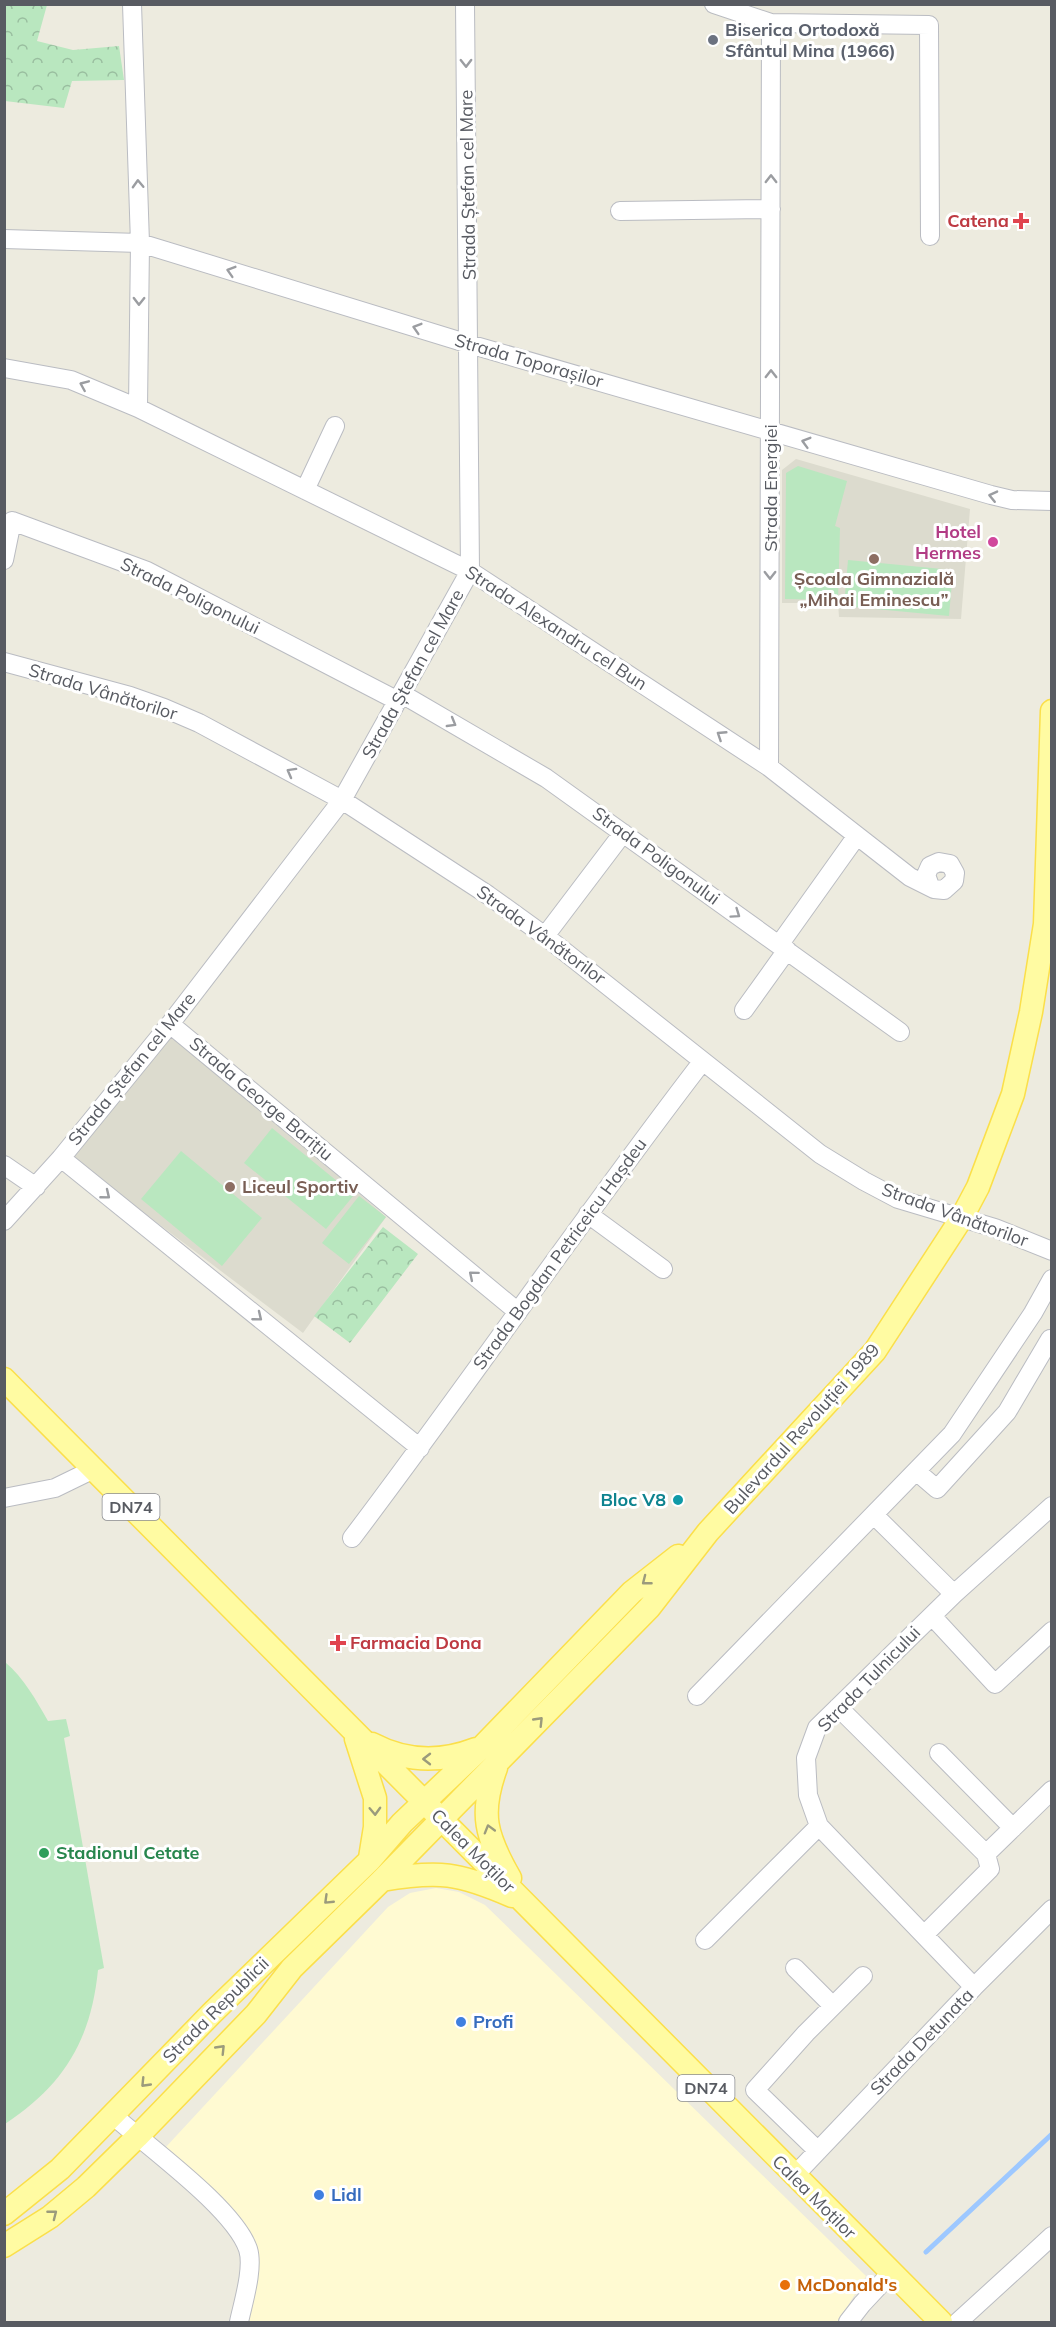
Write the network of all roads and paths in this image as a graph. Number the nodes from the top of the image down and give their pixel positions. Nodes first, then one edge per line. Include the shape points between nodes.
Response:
1 (132, 4) edge
2 (465, 4) edge
3 (714, 4) edge
4 (745, 10) edge
5 (771, 23) junction
6 (771, 209) junction
7 (620, 211) dead end
8 (930, 236) dead end
9 (4, 239) edge
10 (140, 243) junction
11 (469, 344) junction
12 (4, 369) edge
13 (138, 408) junction
14 (335, 426) dead end
15 (771, 432) junction
16 (305, 490) junction
17 (1052, 501) edge
18 (4, 560) edge
19 (470, 570) junction
20 (4, 662) edge
21 (400, 698) junction
22 (1052, 711) edge
23 (770, 767) junction
24 (342, 800) junction
25 (623, 833) junction
26 (856, 837) junction
27 (929, 878) dead end
28 (545, 936) junction
29 (783, 947) junction
30 (744, 1010) dead end
31 (170, 1024) junction
32 (900, 1032) dead end
33 (702, 1062) junction
34 (61, 1158) junction
35 (4, 1165) edge
36 (36, 1187) junction
37 (588, 1214) junction
38 (962, 1219) junction
39 (4, 1221) edge
40 (1052, 1251) edge
41 (663, 1269) dead end
42 (1052, 1279) edge
43 (518, 1312) junction
44 (1050, 1339) edge
45 (4, 1379) edge
46 (420, 1448) junction
47 (94, 1469) junction
48 (916, 1472) junction
49 (4, 1498) edge
50 (1052, 1506) edge
51 (874, 1515) junction
52 (708, 1532) junction
53 (352, 1538) dead end
54 (954, 1594) junction
55 (932, 1616) junction
56 (1052, 1631) edge
57 (697, 1696) dead end
58 (838, 1707) junction
59 (355, 1734) junction
60 (483, 1746) junction
61 (939, 1753) dead end
62 (498, 1762) junction
63 (1052, 1790) edge
64 (424, 1802) junction
65 (442, 1819) junction
66 (819, 1826) junction
67 (1013, 1828) junction
68 (986, 1854) junction
69 (370, 1860) junction
70 (382, 1880) junction
71 (522, 1900) junction
72 (1052, 1909) edge
73 (924, 1935) junction
74 (705, 1940) dead end
75 (795, 1968) dead end
76 (863, 1976) dead end
77 (974, 1988) junction
78 (833, 2006) junction
79 (114, 2116) junction
80 (137, 2137) junction
81 (818, 2151) junction
82 (794, 2176) junction
83 (4, 2214) edge
84 (1052, 2236) edge
85 (4, 2246) edge
86 (891, 2273) junction
87 (239, 2322) edge
88 (848, 2322) edge
89 (941, 2322) edge
90 (958, 2322) edge

10 -> 1 street
2 -> 11 street, Strada Ștefan cel Mare
3 - 4 street
4 - 5 street
6 -> 5 street, Strada Energiei
5 - 8 street via 929,25
6 - 7 street
15 -> 6 street, Strada Energiei
9 - 10 street, Strada Toporașilor
11 -> 10 street, Strada Toporașilor
10 -> 13 street
11 - 15 street, Strada Toporașilor
11 - 19 street, Strada Ștefan cel Mare
13 -> 12 street, Strada Alexandru cel Bun via 71,380
13 - 16 street, Strada Alexandru cel Bun
14 - 16 street
17 -> 15 street, Strada Toporașilor via 990,495
15 -> 23 street, Strada Energiei
16 - 19 street, Strada Alexandru cel Bun
18 - 21 street, Strada Poligonului via 12,521 147,571
19 - 21 street, Strada Ștefan cel Mare
23 -> 19 street, Strada Alexandru cel Bun
24 -> 20 street, Strada Vânătorilor via 164,708
21 - 24 street, Strada Ștefan cel Mare
21 -> 25 street, Strada Poligonului via 546,778
22 - 38 main road, Bulevardul Revoluției 1989 via 1047,881 1039,971 1013,1094
23 - 26 street, Strada Alexandru cel Bun
24 - 28 street, Strada Vânătorilor
24 - 31 street, Strada Ștefan cel Mare
25 - 28 street
25 -> 29 street, Strada Poligonului
26 - 27 street, Strada Alexandru cel Bun via 909,877
26 - 29 street
28 - 33 street, Strada Vânătorilor
29 - 30 street
29 - 32 street, Strada Poligonului
31 - 34 street, Strada Ștefan cel Mare
43 -> 31 street, Strada George Barițiu
33 - 37 street, Strada Bogdan Petriceicu Hașdeu
33 - 38 street, Strada Vânătorilor via 820,1154 864,1181 898,1198
34 - 36 street, Strada Ștefan cel Mare
34 -> 46 street
35 - 36 street
36 - 39 street, Strada Ștefan cel Mare
37 - 41 street
37 - 43 street, Strada Bogdan Petriceicu Hașdeu
38 - 40 street, Strada Vânătorilor
38 - 52 main road, Bulevardul Revoluției 1989 via 875,1351
42 - 48 street via 952,1434
43 - 46 street, Strada Bogdan Petriceicu Hașdeu
44 - 48 street via 1007,1412 937,1489
45 - 47 main road, Calea Moților / DN74
46 - 53 street, Strada Bogdan Petriceicu Hașdeu
47 - 49 street via 55,1488
47 - 59 main road, Calea Moților / DN74
48 - 51 street
50 - 54 street, Strada Tulnicului
51 - 54 street
51 - 57 street
52 -> 60 main road, Bulevardul Revoluției 1989 via 632,1592
62 -> 52 main road, Bulevardul Revoluției 1989 via 649,1608
54 - 55 street, Strada Tulnicului
55 - 56 street via 995,1684
55 - 58 street, Strada Tulnicului
58 - 66 street, Strada Tulnicului via 817,1728 806,1758 808,1795
58 - 68 street
60 -> 59 main road via 448,1758 413,1759 382,1749
59 - 64 main road, Calea Moților / DN74
59 -> 69 main road via 375,1798
60 - 64 main road, Bulevardul Revoluției 1989
61 - 67 street
62 - 65 main road, Bulevardul Revoluției 1989
71 -> 62 main road via 495,1849 485,1815
63 - 67 street
64 - 65 main road, Calea Moților / DN74
64 - 69 main road, Strada Republicii
65 - 70 main road, Strada Republicii
65 - 71 main road, Calea Moților / DN74
66 - 73 street, Strada Tulnicului
66 - 74 street
67 - 68 street
68 - 73 street via 990,1869
69 -> 79 main road, Strada Republicii via 212,2013
70 - 71 main road via 440,1873 478,1882
80 -> 70 main road, Strada Republicii via 256,2014 292,1968
71 - 82 main road, Calea Moților / DN74
72 - 77 street, Strada Detunata
73 - 77 street, Strada Tulnicului
75 - 78 street
76 - 78 street
77 - 81 street, Strada Detunata
78 - 81 street via 755,2090
79 - 80 street
79 - 83 main road, Strada Republicii via 60,2169
85 -> 80 main road, Strada Republicii via 50,2217
80 - 87 street via 204,2193 239,2232 249,2251 250,2266
81 - 82 street, Strada Detunata
82 - 86 main road, Calea Moților / DN74
84 - 90 street
86 - 88 street
86 - 89 main road, Calea Moților / DN74

